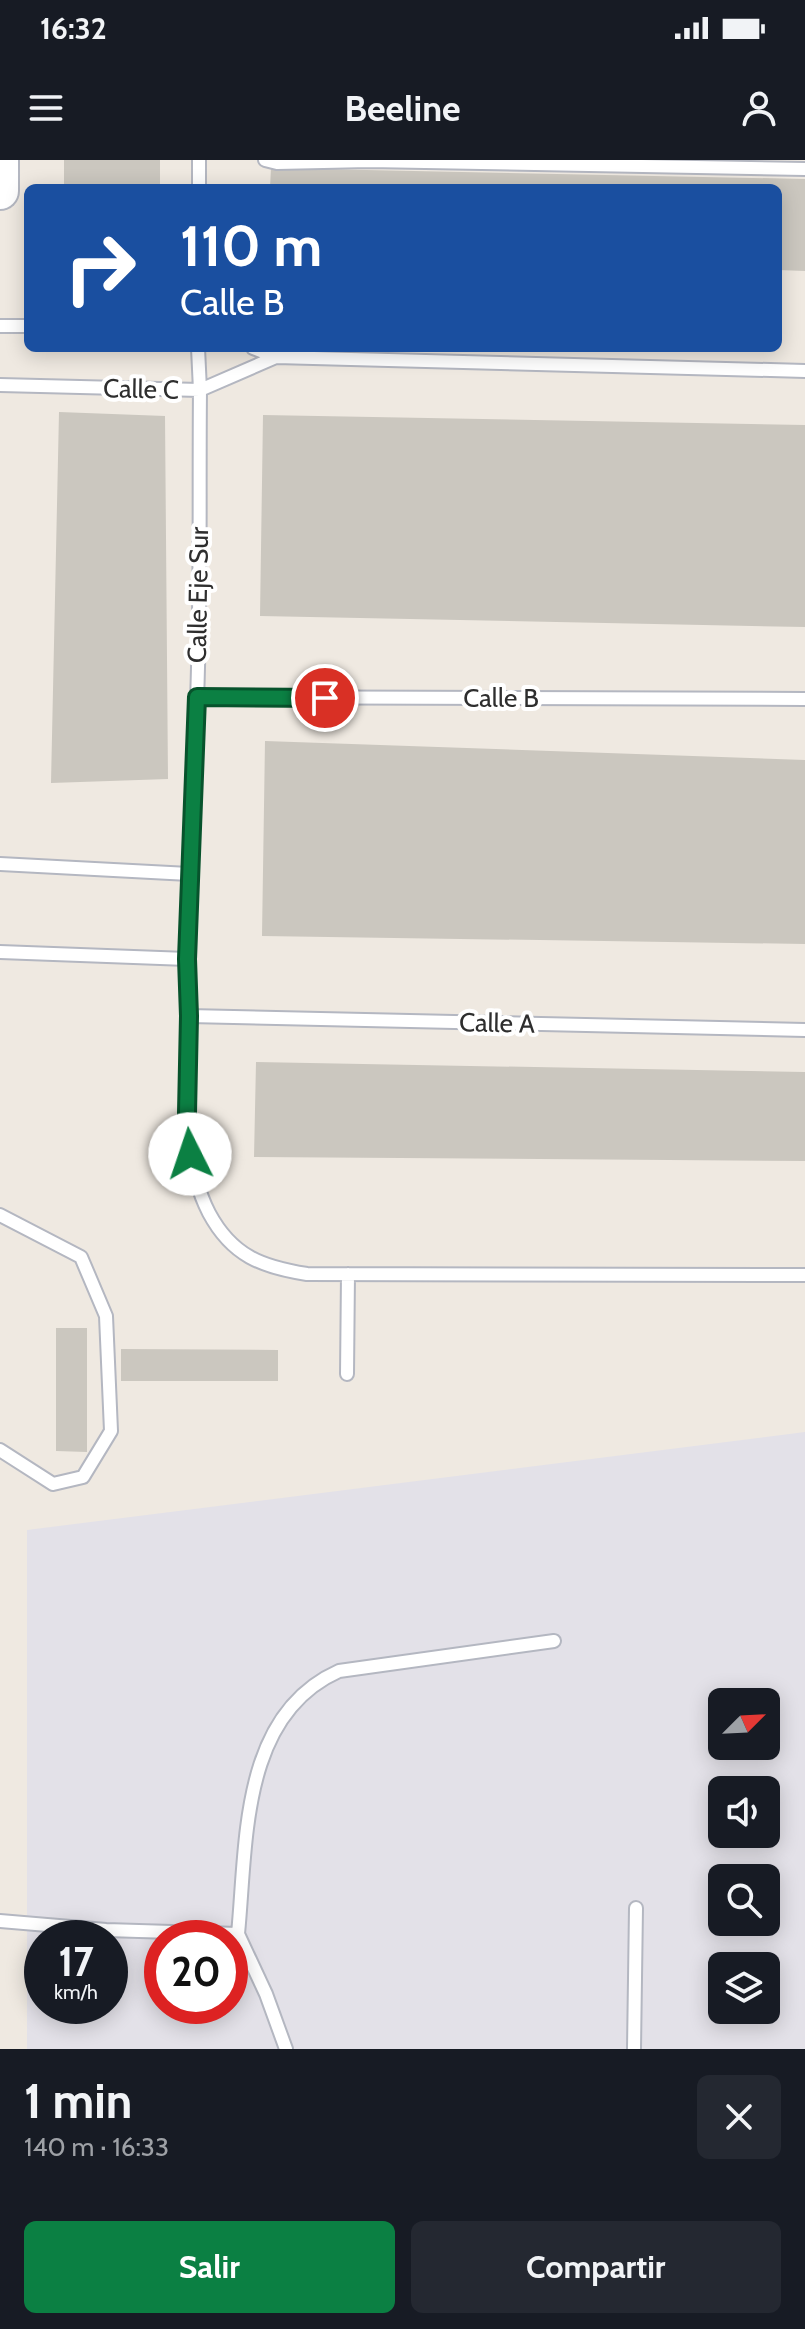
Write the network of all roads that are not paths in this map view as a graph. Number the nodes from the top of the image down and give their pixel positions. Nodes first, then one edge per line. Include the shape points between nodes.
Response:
1 (0, 160) edge
2 (199, 160) edge
3 (265, 160) edge
4 (805, 169) edge
5 (199, 184) edge
6 (0, 191) edge
7 (0, 326) edge
8 (24, 326) edge
9 (198, 352) edge
10 (263, 352) edge
11 (276, 357) junction
12 (805, 371) edge
13 (0, 385) edge
14 (200, 390) junction
15 (197, 697) junction
16 (805, 699) edge
17 (0, 864) edge
18 (189, 874) junction
19 (0, 952) edge
20 (187, 959) junction
21 (189, 1016) junction
22 (805, 1030) edge
23 (0, 1215) edge
24 (348, 1274) junction
25 (805, 1275) edge
26 (347, 1374) dead end
27 (0, 1450) edge
28 (554, 1641) dead end
29 (636, 1908) dead end
30 (239, 1920) edge
31 (0, 1921) edge
32 (144, 1931) edge
33 (248, 1955) edge
34 (286, 2049) edge
35 (634, 2049) edge

1 - 6 street
2 - 5 lane
3 - 4 lane
7 - 8 lane
9 - 14 lane, Calle Eje Sur
10 - 11 lane, Calle C
11 - 12 lane, Calle C
11 - 14 lane, Calle C
13 - 14 lane, Calle C
14 - 15 lane, Calle Eje Sur
15 - 16 lane, Calle B
15 - 18 lane, Calle Eje Sur
17 - 18 lane
18 - 20 lane, Calle Eje Sur
19 - 20 lane
20 - 21 lane, Calle Eje Sur
21 - 22 lane, Calle A
21 - 24 lane, Calle Eje Sur via 190,1154 209,1212 245,1256 275,1269
23 - 27 lane via 81,1257 106,1316 111,1431 83,1477 53,1484
24 - 25 lane
24 - 26 lane
28 - 30 lane via 339,1671 302,1693 263,1751
29 - 35 lane
31 - 32 lane
33 - 34 lane

